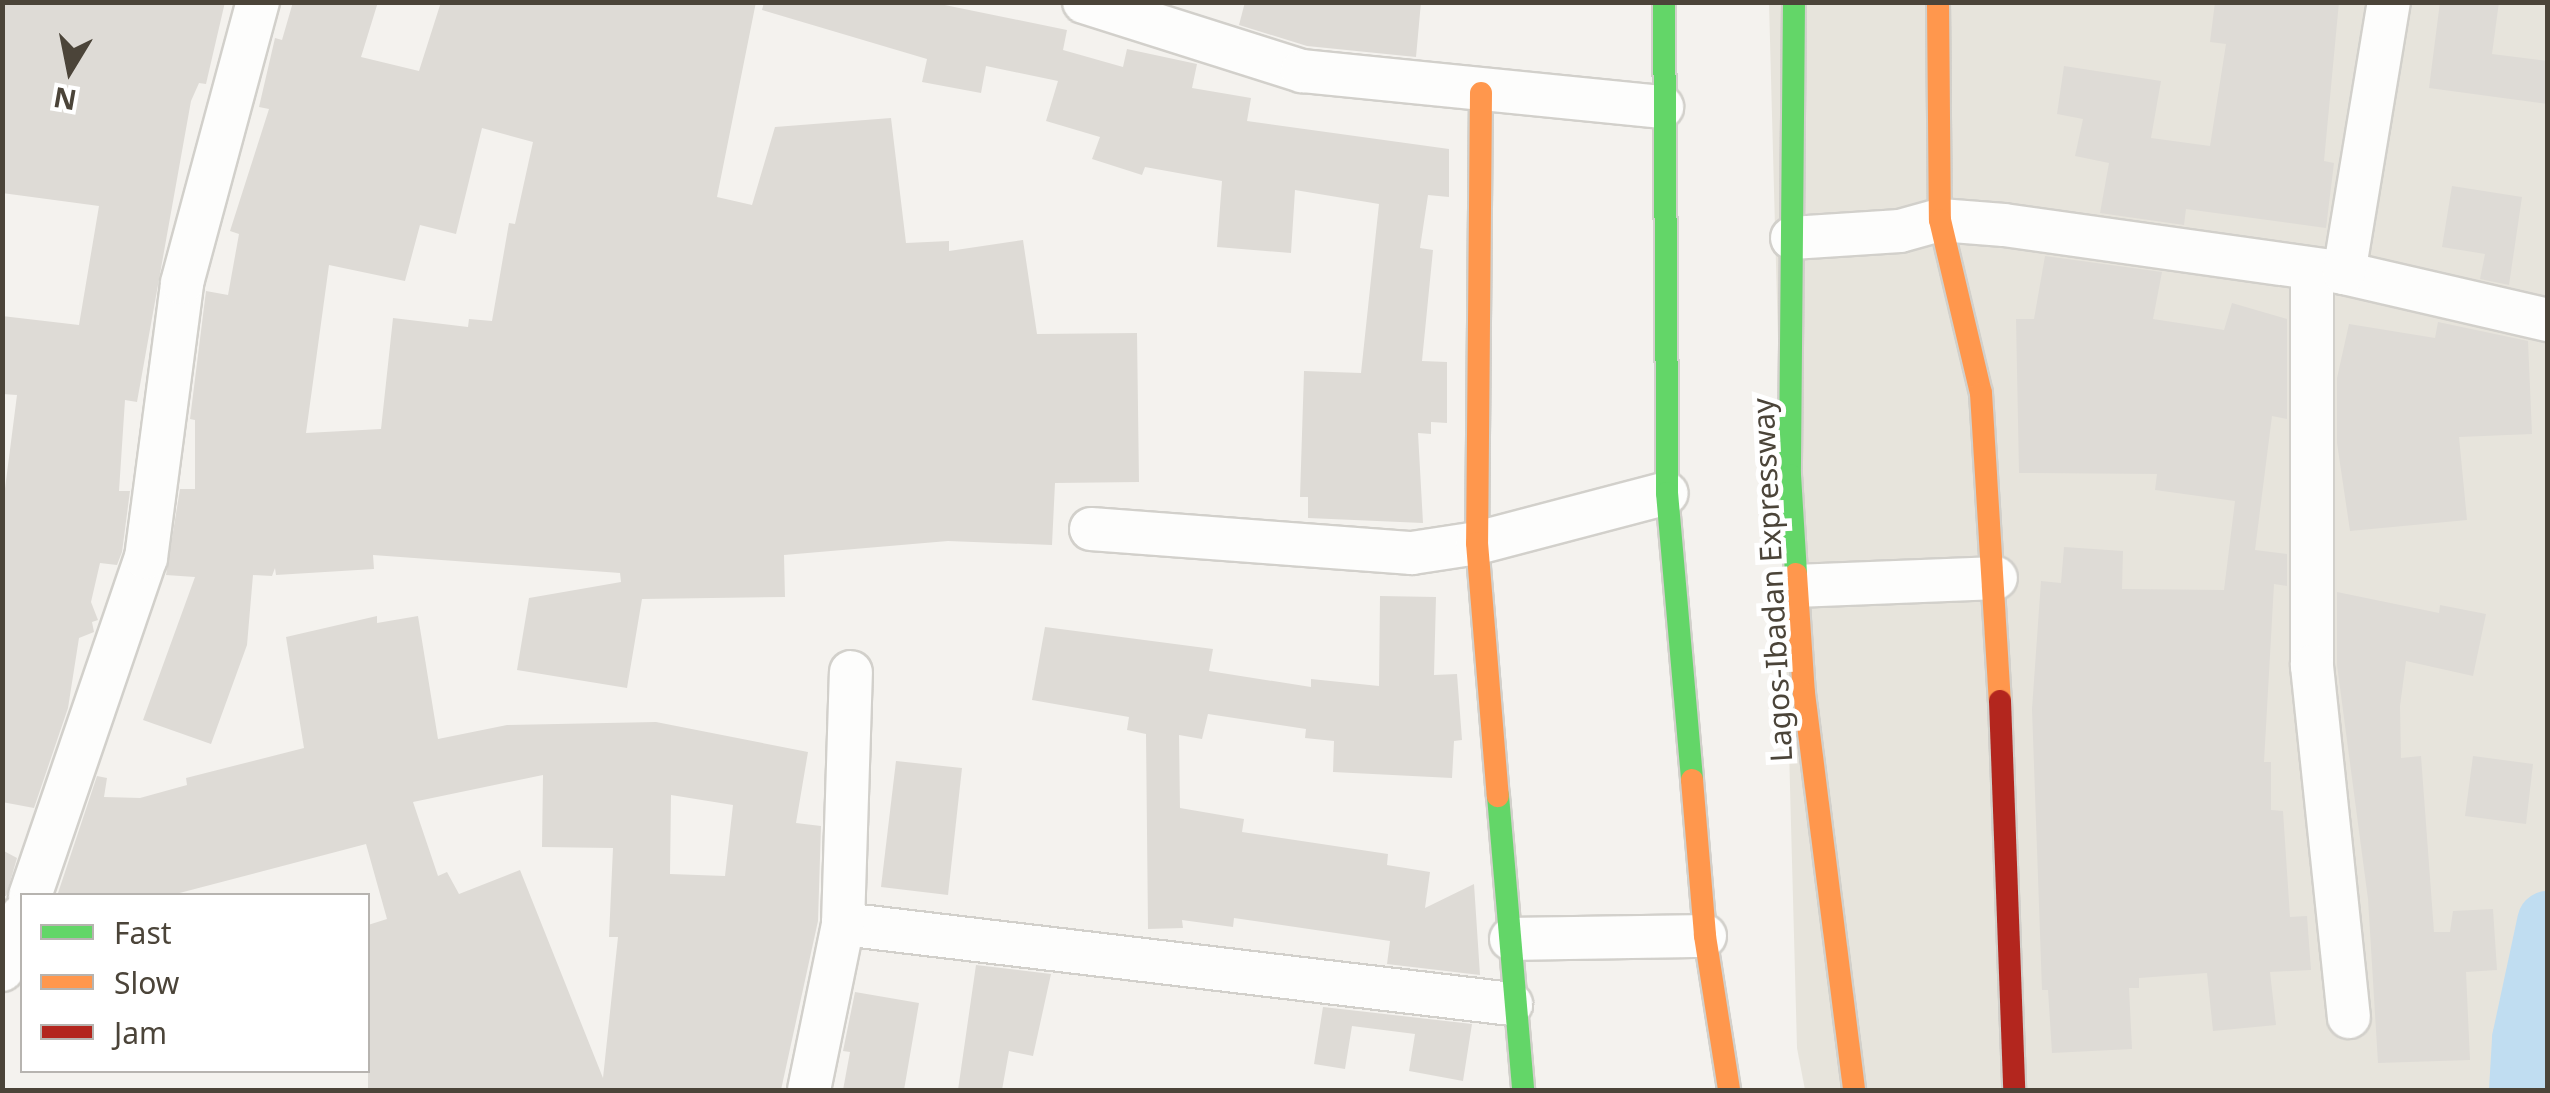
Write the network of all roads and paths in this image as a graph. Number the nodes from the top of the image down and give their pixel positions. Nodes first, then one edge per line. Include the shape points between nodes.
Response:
1 (258, 2) edge
2 (1084, 2) edge
3 (1664, 2) edge
4 (1794, 2) edge
5 (1938, 2) edge
6 (2389, 2) edge
7 (1481, 93) junction
8 (1662, 107) junction
9 (1940, 220) junction
10 (1792, 238) junction
11 (2328, 272) junction
12 (2548, 320) edge
13 (1668, 493) junction
14 (1091, 529) dead end
15 (1477, 544) junction
16 (1996, 578) junction
17 (1797, 586) junction
18 (851, 672) dead end
19 (31, 893) edge
20 (20, 921) edge
21 (843, 924) junction
22 (1706, 936) junction
23 (1511, 940) junction
24 (2, 970) edge
25 (1511, 1004) junction
26 (2349, 1017) dead end
27 (809, 1090) edge
28 (1523, 1090) edge
29 (1729, 1090) edge
30 (1854, 1090) edge
31 (2014, 1090) edge

1 - 19 street via 182,282 146,558
2 - 7 street via 1302,71
3 - 8 main road
4 - 10 main road, Lagos-Ibadan Expressway
5 - 9 main road
6 - 11 street
7 - 8 street
7 - 15 main road
8 - 13 main road
9 - 10 street via 1900,231
9 - 11 street
9 - 16 main road via 1980,393
10 - 17 main road, Lagos-Ibadan Expressway via 1790,475
11 - 12 street
11 - 26 street via 2312,666
13 - 15 street
13 - 22 main road
14 - 15 street via 1412,552
15 - 23 main road
16 - 17 street
16 - 31 main road
17 - 30 main road, Lagos-Ibadan Expressway via 1830,930
18 - 21 street
20 - 24 street
21 - 25 street
21 - 27 street
22 - 23 street
22 - 29 main road
23 - 25 main road
25 - 28 main road

